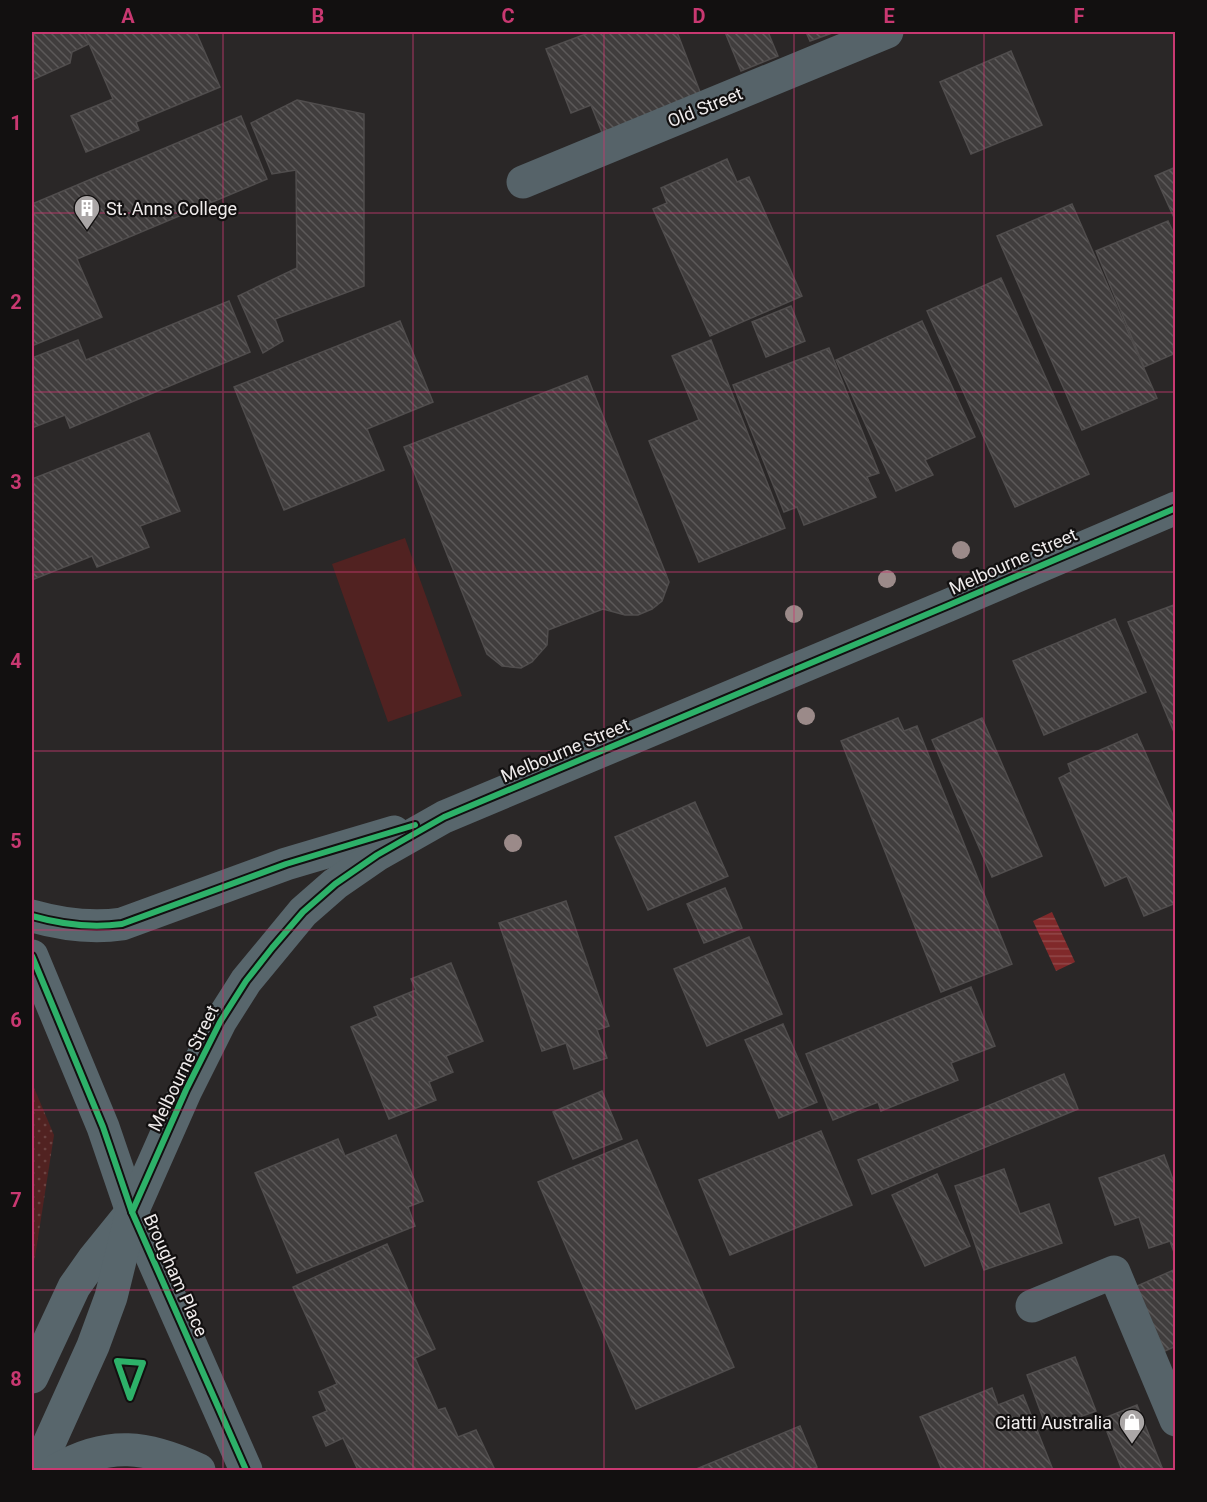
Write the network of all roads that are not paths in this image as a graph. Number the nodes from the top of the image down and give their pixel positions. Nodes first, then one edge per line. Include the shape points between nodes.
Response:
1 (887, 32) edge
2 (523, 182) dead end
3 (1176, 508) edge
4 (444, 817) junction
5 (32, 916) edge
6 (32, 956) edge
7 (132, 1212) junction
8 (1032, 1306) dead end
9 (32, 1377) edge
10 (1176, 1420) edge
11 (37, 1470) edge
12 (57, 1470) edge
13 (199, 1470) edge
14 (246, 1470) edge

1 - 2 street, Old Street
3 - 4 main road, Melbourne Street
4 - 5 main road via 286,864 122,924 80,925
4 - 7 main road, Melbourne Street via 335,884 303,912 266,956 220,1022
6 - 7 main road, Brougham Place via 103,1127
7 - 9 main road via 74,1287
7 - 11 main road via 111,1297 93,1346
7 - 14 main road, Brougham Place
8 - 10 street via 1113,1272
12 - 13 main road via 92,1455 131,1449 153,1452

